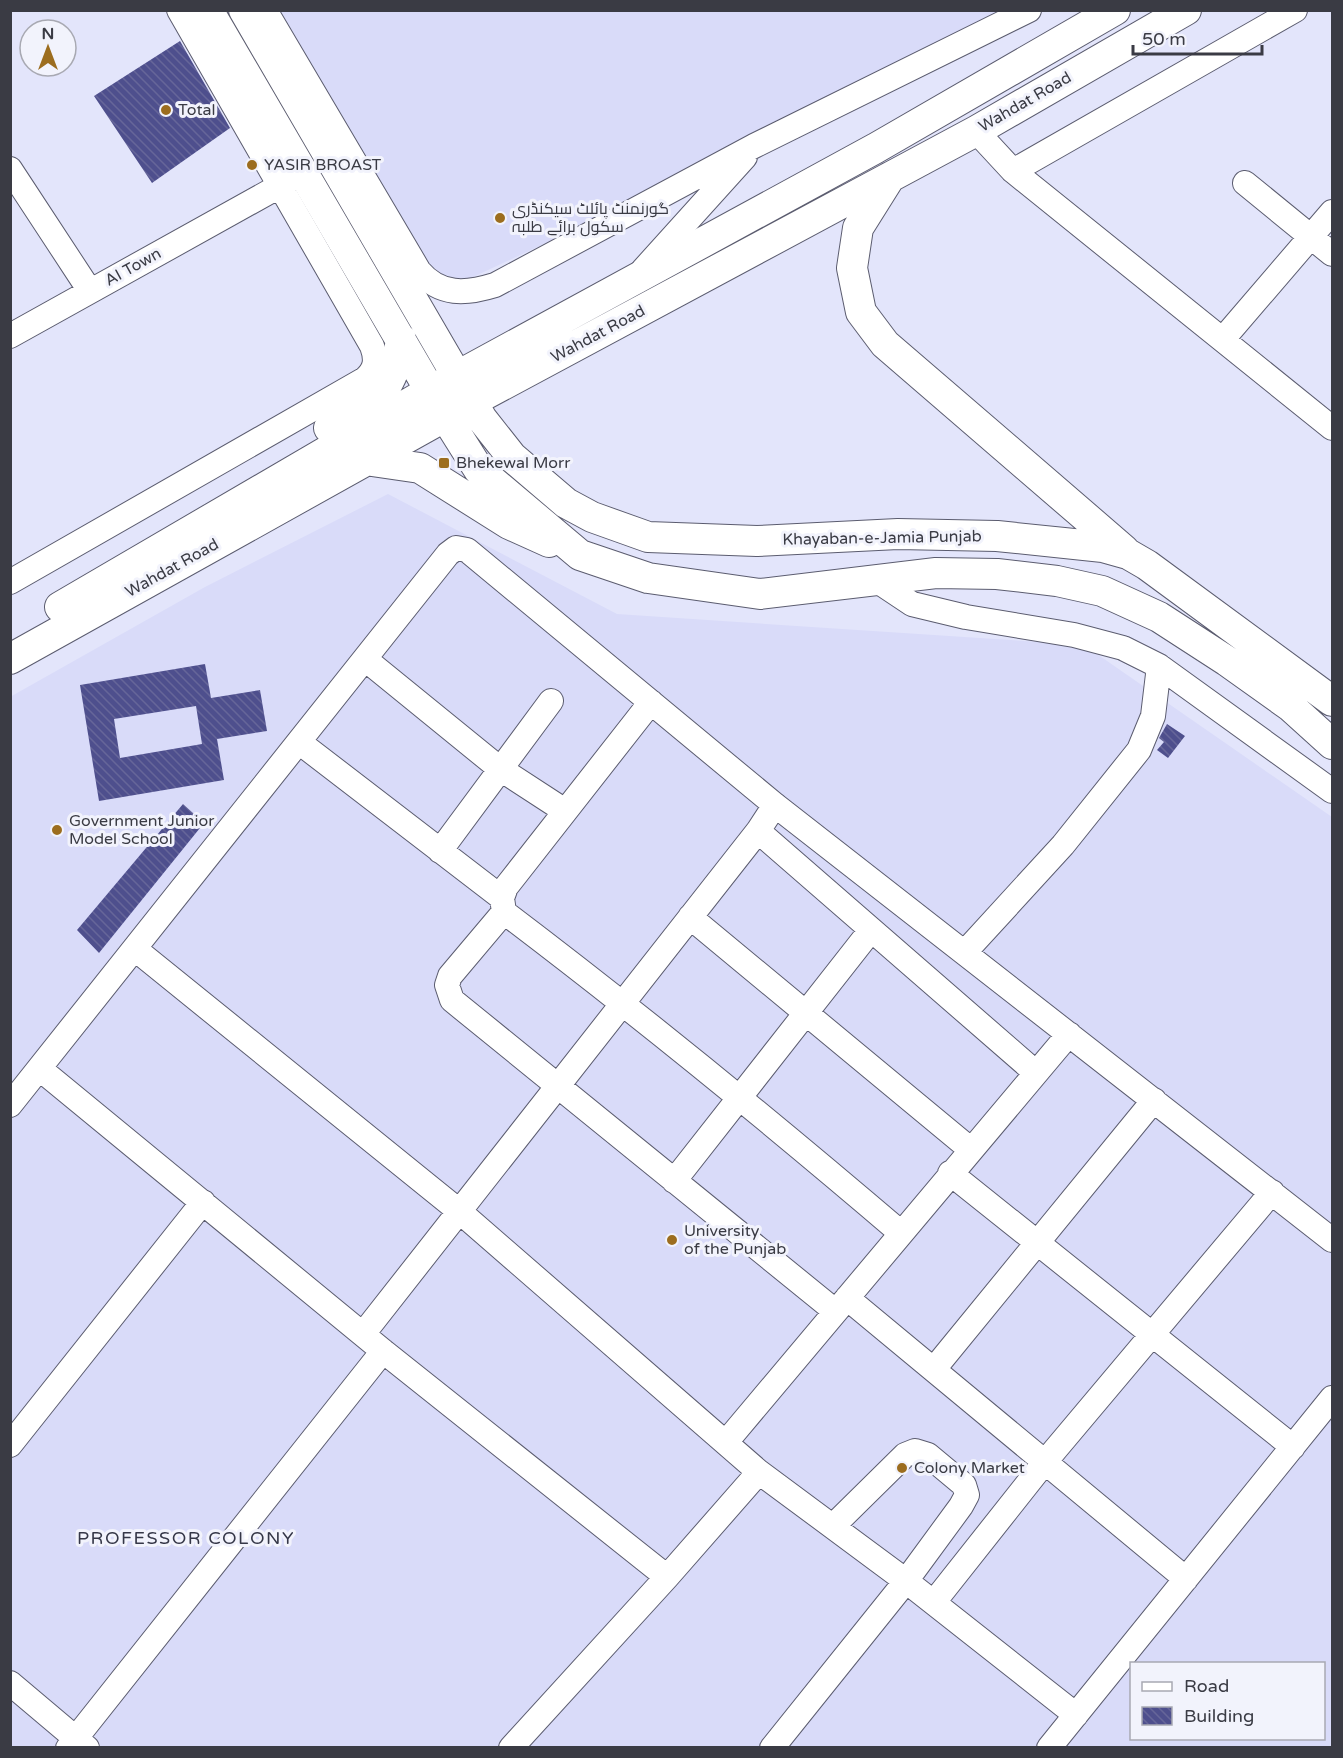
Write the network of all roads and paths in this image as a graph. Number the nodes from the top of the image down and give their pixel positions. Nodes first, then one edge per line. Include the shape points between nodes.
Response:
1 (179, 10) edge
2 (208, 10) edge
3 (244, 10) edge
4 (265, 10) edge
5 (1029, 10) edge
6 (1115, 10) edge
7 (1186, 10) edge
8 (1295, 10) edge
9 (976, 131) junction
10 (754, 146) junction
11 (876, 148) junction
12 (10, 169) edge
13 (1013, 171) junction
14 (892, 174) junction
15 (291, 180) junction
16 (1245, 183) dead end
17 (1332, 212) edge
18 (380, 223) junction
19 (1311, 237) junction
20 (1332, 254) edge
21 (633, 280) junction
22 (90, 291) junction
23 (10, 336) edge
24 (401, 339) junction
25 (1223, 339) junction
26 (464, 389) junction
27 (437, 404) junction
28 (1332, 428) edge
29 (365, 460) junction
30 (210, 520) junction
31 (580, 555) junction
32 (1138, 560) junction
33 (876, 580) junction
34 (10, 582) edge
35 (1127, 601) junction
36 (10, 635) edge
37 (10, 658) edge
38 (365, 659) junction
39 (1159, 666) junction
40 (550, 700) dead end
41 (1332, 701) edge
42 (651, 702) junction
43 (299, 742) junction
44 (1332, 744) edge
45 (499, 768) junction
46 (1332, 791) edge
47 (775, 805) junction
48 (565, 811) junction
49 (758, 831) junction
50 (440, 851) junction
51 (503, 905) junction
52 (690, 918) junction
53 (872, 930) junction
54 (135, 949) junction
55 (965, 952) junction
56 (623, 1002) junction
57 (805, 1014) junction
58 (1069, 1034) junction
59 (40, 1069) junction
60 (1035, 1072) junction
61 (558, 1087) junction
62 (740, 1096) junction
63 (1154, 1100) junction
64 (10, 1105) edge
65 (970, 1149) junction
66 (950, 1173) junction
67 (674, 1181) junction
68 (1272, 1192) junction
69 (203, 1202) junction
70 (459, 1211) junction
71 (901, 1233) junction
72 (1332, 1240) edge
73 (1036, 1242) junction
74 (841, 1305) junction
75 (363, 1334) junction
76 (1151, 1334) junction
77 (383, 1351) junction
78 (934, 1369) junction
79 (1332, 1398) edge
80 (727, 1441) junction
81 (10, 1445) edge
82 (1293, 1447) junction
83 (1044, 1463) junction
84 (759, 1472) junction
85 (833, 1526) junction
86 (668, 1577) junction
87 (1186, 1579) junction
88 (906, 1581) junction
89 (934, 1602) junction
90 (10, 1683) edge
91 (1076, 1715) junction
92 (77, 1745) edge
93 (511, 1748) edge
94 (772, 1748) edge
95 (1049, 1748) edge

1 - 15 street
2 - 15 main road
3 - 18 main road, Khayaban-e-Jamia Punjab
4 - 18 street
5 - 10 street
6 - 11 main road, Wahdat Road
7 - 9 main road, Wahdat Road
8 - 13 street
9 - 13 street
9 - 14 main road, Wahdat Road
10 - 18 street via 478,291 460,293 428,281
10 - 21 street
11 - 14 main road
11 - 21 main road, Wahdat Road
12 - 22 street, AI Town
13 - 25 street
14 - 26 main road, Wahdat Road
14 - 32 main road via 858,228 852,268 861,312 885,345
15 - 22 street, AI Town
15 - 24 main road
15 - 34 street via 372,346 376,363 372,372
16 - 19 street
17 - 19 street
18 - 26 main road, Khayaban-e-Jamia Punjab
19 - 20 street
19 - 25 street
21 - 26 main road, Wahdat Road
22 - 23 street
24 - 27 main road
24 - 30 main road via 395,373 383,392 236,485
25 - 28 street
26 - 27 main road, Wahdat Road
26 - 32 main road, Khayaban-e-Jamia Punjab via 512,457 566,503 648,537 757,542 947,534 1067,542 1103,547
27 - 29 main road, Wahdat Road
27 - 30 main road, Wahdat Road
27 - 31 main road via 479,470
29 - 31 main road via 420,468 509,524
29 - 37 main road, Wahdat Road
30 - 36 main road, Wahdat Road
31 - 33 main road via 648,578 760,594
32 - 35 main road
32 - 41 main road, Khayaban-e-Jamia Punjab
33 - 35 main road via 936,573 998,574 1057,581
33 - 39 street via 912,604 1074,634 1123,648
35 - 44 main road via 1159,616 1227,661 1290,706
38 - 42 street via 456,548 467,550
38 - 43 street
38 - 45 street
39 - 46 street
39 - 55 street via 1153,716 1139,750 1063,845
40 - 45 street
42 - 47 street
42 - 48 street
43 - 50 street
43 - 54 street
45 - 48 street
45 - 50 street
47 - 49 street
47 - 55 street
48 - 51 street via 506,887
49 - 52 street
49 - 53 street
50 - 51 street
51 - 56 street
51 - 61 street via 450,976 448,993
52 - 56 street
52 - 57 street
53 - 57 street
53 - 60 street
54 - 59 street
54 - 70 street
55 - 58 street
56 - 61 street
56 - 62 street
57 - 62 street
57 - 65 street
58 - 60 street
58 - 63 street
59 - 64 street
59 - 69 street
60 - 65 street
61 - 67 street
61 - 70 street
62 - 67 street
62 - 71 street
63 - 68 street
63 - 73 street
65 - 66 street
66 - 71 street
66 - 73 street
67 - 74 street
68 - 72 street
68 - 76 street
69 - 75 street
69 - 81 street
70 - 75 street
70 - 80 street
71 - 74 street
73 - 76 street
73 - 78 street
74 - 78 street
74 - 80 street
75 - 77 street
76 - 82 street
76 - 83 street
77 - 86 street
77 - 92 street
78 - 83 street
79 - 82 street
80 - 84 street
82 - 87 street
83 - 87 street
83 - 89 street
84 - 85 street
84 - 86 street
85 - 88 street
85 - 88 street via 906,1455 915,1451 928,1455 964,1485 967,1495
86 - 93 street
87 - 91 street
88 - 89 street
88 - 94 street
89 - 91 street
90 - 92 street
91 - 95 street

